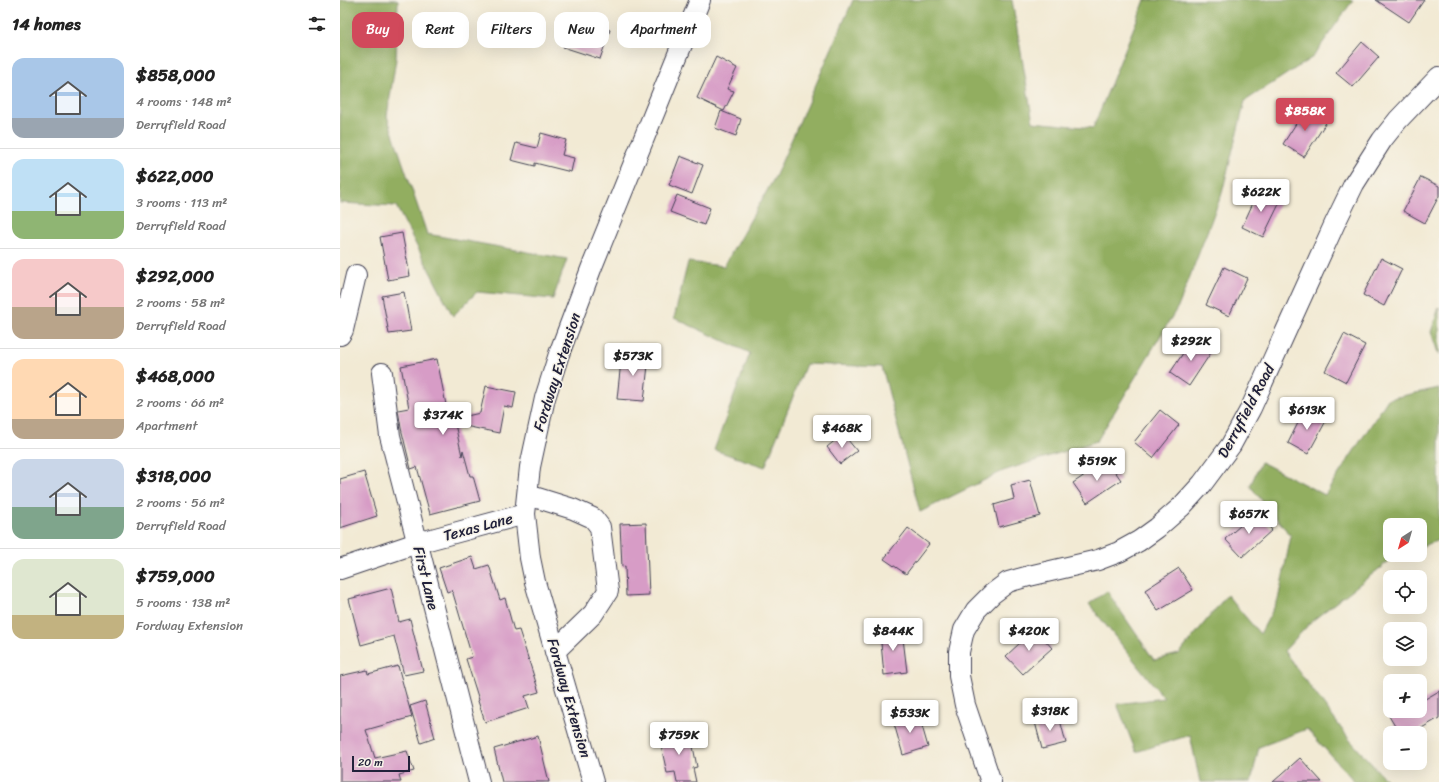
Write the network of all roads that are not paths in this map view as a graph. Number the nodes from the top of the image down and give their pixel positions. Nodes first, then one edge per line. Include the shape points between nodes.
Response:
1 (700, 0) edge
2 (1439, 77) edge
3 (356, 275) dead end
4 (340, 335) edge
5 (382, 373) dead end
6 (526, 505) junction
7 (417, 543) junction
8 (340, 569) edge
9 (555, 651) junction
10 (479, 782) edge
11 (593, 782) edge
12 (991, 782) edge

1 - 6 street, Fordway Extension via 559,354 545,398 535,443
2 - 12 street, Derryfield Road via 1382,140 1354,184 1251,408 1231,445 1202,484 1181,507 1133,545 1098,560 1008,582 976,610 964,630 959,652 959,676 965,705
3 - 4 street
5 - 7 street, First Lane via 390,436
6 - 7 street, Texas Lane
6 - 9 street, Fordway Extension via 530,558
6 - 9 street via 573,510 593,518 600,527 608,591 593,614
7 - 8 street, Texas Lane
7 - 10 street, First Lane
9 - 11 street, Fordway Extension

